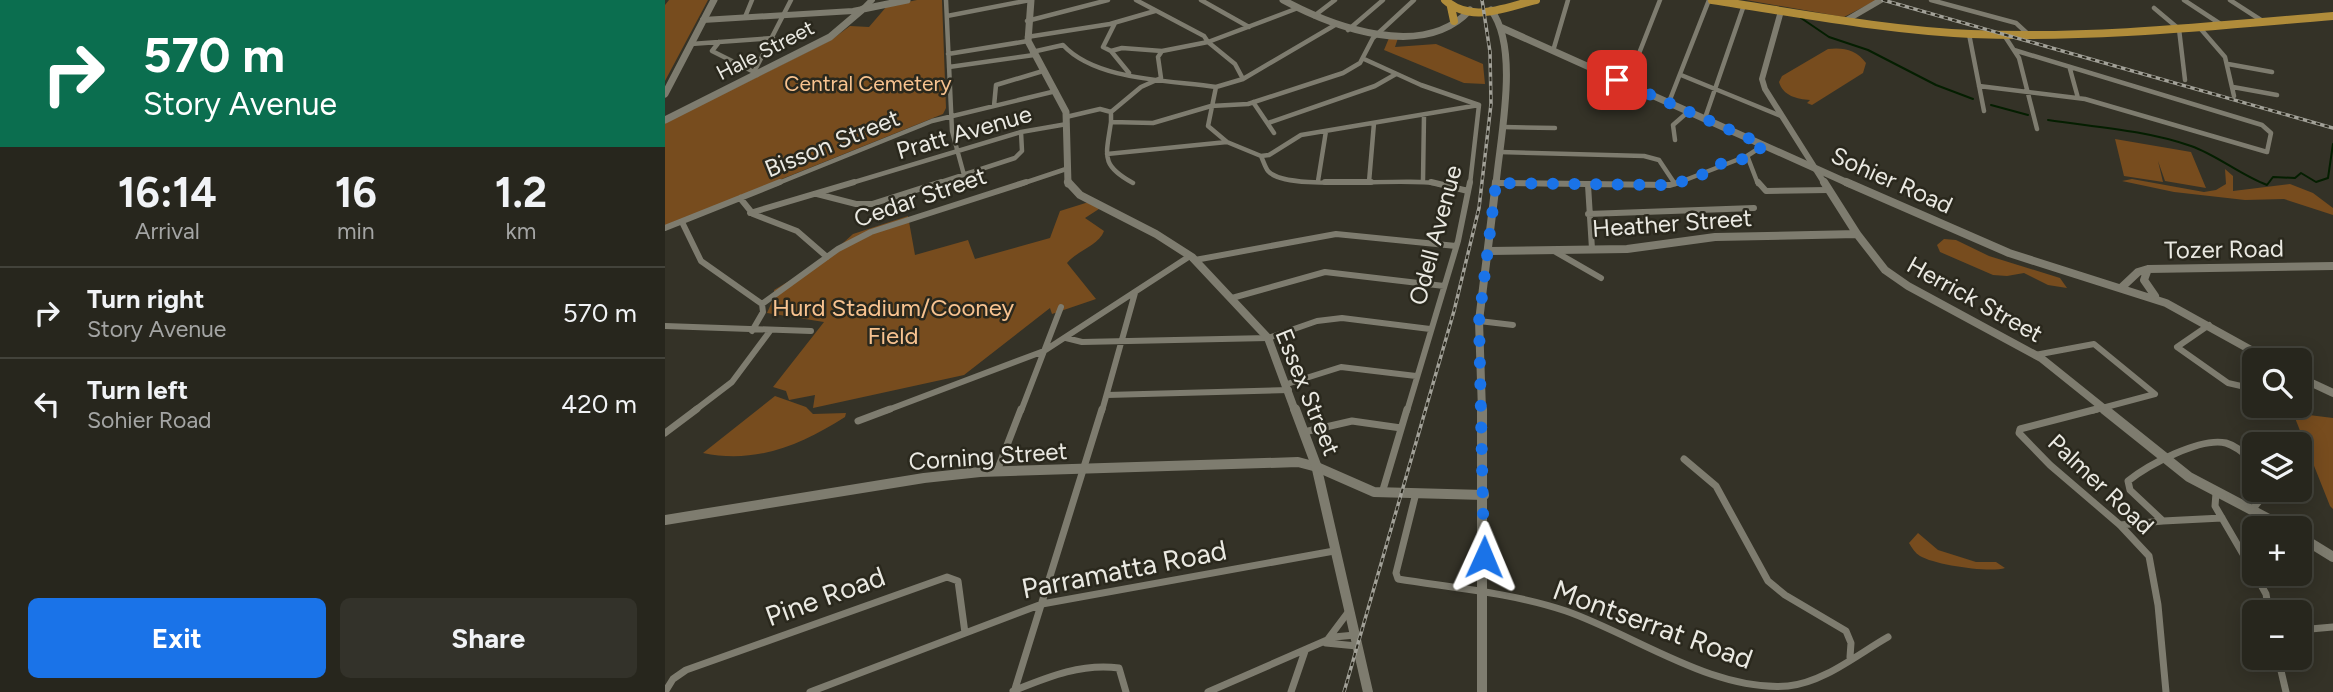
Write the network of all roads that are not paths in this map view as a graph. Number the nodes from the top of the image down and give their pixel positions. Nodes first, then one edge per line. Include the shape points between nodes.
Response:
1 (714, 0) edge
2 (752, 0) edge
3 (791, 0) edge
4 (872, 0) edge
5 (907, 0) edge
6 (946, 0) edge
7 (1030, 0) edge
8 (1108, 0) edge
9 (1136, 0) edge
10 (1201, 0) edge
11 (1283, 0) edge
12 (1335, 0) edge
13 (1383, 0) edge
14 (1413, 0) edge
15 (1536, 0) edge
16 (1568, 0) edge
17 (1660, 0) edge
18 (1710, 0) edge
19 (1881, 0) edge
20 (1931, 0) edge
21 (2183, 0) edge
22 (2230, 0) edge
23 (1518, 2) edge
24 (1448, 3) edge
25 (1744, 5) junction
26 (1299, 8) junction
27 (2154, 8) dead end
28 (863, 9) junction
29 (1492, 10) junction
30 (1155, 11) junction
31 (1468, 11) junction
32 (1781, 11) junction
33 (784, 15) junction
34 (947, 16) junction
35 (1314, 16) junction
36 (2333, 16) edge
37 (745, 17) junction
38 (703, 20) junction
39 (1027, 21) junction
40 (1454, 21) junction
41 (1845, 21) junction
42 (2264, 22) junction
43 (1115, 23) junction
44 (1499, 23) junction
45 (1335, 25) junction
46 (2222, 25) junction
47 (1249, 27) junction
48 (2199, 27) junction
49 (1440, 29) junction
50 (2179, 29) junction
51 (1348, 30) junction
52 (1377, 34) junction
53 (1969, 34) junction
54 (2004, 35) junction
55 (2029, 35) junction
56 (773, 38) junction
57 (1027, 39) junction
58 (719, 42) junction
59 (1208, 42) junction
60 (691, 44) junction
61 (2014, 50) junction
62 (1111, 51) junction
63 (1162, 51) junction
64 (1553, 51) junction
65 (1033, 53) junction
66 (948, 54) junction
67 (1364, 59) junction
68 (2228, 64) junction
69 (949, 67) junction
70 (2070, 69) junction
71 (1044, 71) junction
72 (2272, 72) dead end
73 (755, 73) junction
74 (1130, 74) junction
75 (1396, 74) junction
76 (1681, 75) junction
77 (1161, 78) junction
78 (1243, 79) junction
79 (2185, 80) dead end
80 (1627, 84) junction
81 (1216, 86) junction
82 (1979, 86) junction
83 (2233, 87) junction
84 (1715, 89) junction
85 (1056, 92) junction
86 (2028, 92) junction
87 (665, 94) edge
88 (2277, 95) dead end
89 (2234, 96) dead end
90 (2078, 98) junction
91 (1253, 102) junction
92 (1669, 102) junction
93 (1479, 105) junction
94 (994, 106) junction
95 (1211, 106) junction
96 (1689, 111) junction
97 (1984, 111) dead end
98 (1111, 112) junction
99 (1424, 115) junction
100 (950, 116) junction
101 (1781, 116) junction
102 (1705, 118) junction
103 (665, 120) edge
104 (1066, 121) junction
105 (1111, 122) junction
106 (1268, 123) junction
107 (1374, 123) junction
108 (1503, 127) junction
109 (1555, 128) dead end
110 (2037, 129) dead end
111 (1326, 131) junction
112 (1021, 132) junction
113 (1274, 133) dead end
114 (1675, 140) dead end
115 (1227, 142) junction
116 (1764, 145) junction
117 (956, 151) junction
118 (1803, 151) junction
119 (1500, 152) junction
120 (1107, 154) junction
121 (1261, 156) junction
122 (1790, 157) junction
123 (1748, 158) junction
124 (1813, 168) junction
125 (1066, 169) junction
126 (964, 175) junction
127 (1838, 178) junction
128 (1423, 180) junction
129 (1318, 181) junction
130 (1369, 182) junction
131 (1133, 183) dead end
132 (1496, 183) junction
133 (1588, 184) junction
134 (1675, 184) junction
135 (1826, 186) junction
136 (1468, 191) junction
137 (815, 193) junction
138 (740, 198) junction
139 (1754, 208) dead end
140 (750, 213) junction
141 (1588, 214) junction
142 (682, 222) junction
143 (665, 229) edge
144 (1857, 234) junction
145 (1456, 246) junction
146 (1592, 249) junction
147 (1552, 250) junction
148 (1489, 251) junction
149 (827, 257) junction
150 (1193, 258) junction
151 (2333, 266) edge
152 (2148, 269) junction
153 (1601, 278) dead end
154 (1444, 286) junction
155 (2121, 288) junction
156 (1135, 293) junction
157 (1232, 298) junction
158 (2158, 300) junction
159 (762, 304) junction
160 (1061, 307) dead end
161 (1479, 321) junction
162 (2211, 324) junction
163 (1513, 325) dead end
164 (665, 326) edge
165 (1430, 329) junction
166 (752, 331) junction
167 (770, 331) junction
168 (811, 331) dead end
169 (1066, 338) junction
170 (1268, 338) junction
171 (1123, 341) junction
172 (2248, 348) edge
173 (1044, 351) junction
174 (2035, 355) junction
175 (1416, 376) junction
176 (2312, 383) edge
177 (2242, 386) edge
178 (1288, 387) junction
179 (2333, 393) edge
180 (1107, 395) junction
181 (2101, 408) junction
182 (857, 421) dead end
183 (1401, 428) junction
184 (1304, 432) junction
185 (665, 433) edge
186 (2242, 455) edge
187 (2164, 458) junction
188 (1683, 459) dead end
189 (1316, 465) junction
190 (1084, 468) junction
191 (996, 471) junction
192 (1383, 493) junction
193 (1416, 493) junction
194 (2216, 493) junction
195 (1484, 495) junction
196 (2259, 502) edge
197 (2252, 510) junction
198 (2263, 516) edge
199 (2222, 518) junction
200 (665, 520) edge
201 (2163, 520) junction
202 (2120, 525) junction
203 (2312, 544) edge
204 (1334, 551) junction
205 (2242, 552) edge
206 (2333, 557) edge
207 (1483, 594) junction
208 (1042, 604) junction
209 (1349, 611) junction
210 (2333, 627) edge
211 (2312, 629) edge
212 (965, 633) junction
213 (1888, 637) dead end
214 (1356, 640) junction
215 (1324, 643) junction
216 (1305, 651) junction
217 (1850, 657) junction
218 (2280, 670) edge
219 (1743, 689) edge
220 (665, 692) edge
221 (810, 692) edge
222 (1013, 692) edge
223 (1126, 692) edge
224 (1209, 692) edge
225 (1291, 692) edge
226 (1368, 692) edge
227 (1482, 692) edge
228 (2165, 692) edge
229 (2285, 692) edge

1 - 38 main road
2 - 37 street
3 - 33 street
4 - 28 street, Hale Street
5 - 28 main road
6 - 34 street
7 - 34 street
7 - 39 main road
8 - 39 street
9 - 30 street
10 - 47 street
11 - 26 main road
12 - 35 street
13 - 51 street
14 - 52 street
15 - 23 highway
16 - 64 street
17 - 80 street
18 - 25 highway
18 - 76 street
19 - 41 street
20 - 55 street via 2016,23
21 - 46 street
22 - 42 street
23 - 29 highway
24 - 31 highway
24 - 40 highway
25 - 32 highway
25 - 84 street
26 - 35 main road
26 - 47 street
27 - 50 street
28 - 33 street
28 - 73 main road, Hale Street via 835,34
29 - 31 highway
29 - 44 highway
29 - 44 main road via 1502,21
30 - 43 street
30 - 59 street via 1205,36
31 - 40 main road
31 - 49 main road via 1454,25
32 - 41 highway
32 - 101 street, Herrick Street via 1762,79
33 - 37 street
33 - 56 street
34 - 66 street
35 - 45 main road
36 - 42 highway
37 - 38 street
38 - 60 main road
39 - 57 main road
40 - 49 main road
41 - 53 highway
42 - 46 highway
43 - 57 street
43 - 62 street via 1103,47
44 - 64 main road, Sohier Road
44 - 108 main road via 1507,60
45 - 51 main road
45 - 78 street
46 - 48 highway
47 - 59 street
48 - 50 highway
48 - 68 street via 2223,48
49 - 52 main road
50 - 55 highway
50 - 79 street
51 - 52 main road
52 - 67 street
53 - 54 highway
53 - 82 street
54 - 55 highway
54 - 61 street
56 - 58 street
56 - 73 street
57 - 65 main road
57 - 66 street
58 - 60 street
58 - 73 street via 712,51
59 - 63 street
59 - 78 street via 1235,63
60 - 87 main road
61 - 70 street
61 - 86 street
62 - 63 street
62 - 74 street
63 - 77 street via 1157,57
64 - 80 main road, Sohier Road
65 - 69 street
65 - 71 main road
65 - 74 street via 1063,45 1074,57 1100,69
66 - 69 street
67 - 75 street
67 - 91 street via 1343,73
68 - 72 street
68 - 83 street
69 - 100 street
70 - 90 street
70 - 90 street via 2266,127 2271,133 2267,152
71 - 85 main road
71 - 94 street via 996,85
73 - 103 main road, Hale Street
74 - 77 street
75 - 93 street
75 - 106 street via 1380,85
76 - 84 street
76 - 92 street
77 - 81 street
77 - 98 street via 1141,87
78 - 81 street
80 - 92 main road, Sohier Road
81 - 95 street
82 - 86 street
82 - 97 street
83 - 88 street
83 - 89 street
84 - 101 street
84 - 102 street
85 - 94 street, Bisson Street
85 - 104 main road
86 - 90 street
86 - 110 street
91 - 95 street
91 - 106 street
92 - 96 main road, Sohier Road
93 - 99 street
93 - 136 street, Odell Avenue
94 - 100 street, Bisson Street
95 - 105 street via 1153,122
95 - 115 street via 1207,126
96 - 102 main road, Sohier Road
96 - 114 street via 1673,125
98 - 104 street, Pratt Avenue via 1100,109
98 - 105 street
99 - 107 street
99 - 128 street
100 - 117 street
100 - 138 street, Bisson Street
101 - 118 street, Herrick Street
102 - 116 main road, Sohier Road
104 - 112 street, Pratt Avenue
104 - 125 main road
105 - 120 street
106 - 113 street
107 - 111 street
107 - 130 street
108 - 109 street
108 - 119 main road
111 - 121 street via 1295,138
111 - 129 street
112 - 117 street, Pratt Avenue
112 - 126 street via 1019,155
115 - 120 street
115 - 121 street
116 - 122 main road, Sohier Road
116 - 123 street
117 - 126 street
117 - 137 street, Pratt Avenue
118 - 122 main road
118 - 124 street, Herrick Street
119 - 132 main road
119 - 134 street via 1644,156 1658,160
120 - 131 street via 1108,168
121 - 129 street via 1273,176
122 - 124 main road, Sohier Road
123 - 134 street via 1720,164
123 - 135 street via 1760,188 1766,191
124 - 127 main road, Sohier Road
124 - 135 street, Herrick Street
125 - 149 street, Cedar Street via 871,232
125 - 150 main road, Essex Street via 1069,186 1080,195
126 - 137 street via 872,204
127 - 135 main road
127 - 155 main road, Sohier Road via 2022,260
128 - 130 street
128 - 136 street
129 - 130 street
132 - 133 street
132 - 148 main road
133 - 134 street
133 - 141 street
135 - 144 street, Herrick Street
136 - 145 street, Odell Avenue
137 - 140 street, Pratt Avenue
138 - 140 street
138 - 142 street, Bisson Street
139 - 141 street
140 - 149 street via 796,229
141 - 146 street
142 - 143 street, Bisson Street
142 - 159 street via 701,261
144 - 146 street, Heather Street via 1715,237
144 - 174 street, Herrick Street via 1895,278
145 - 150 street via 1336,234
145 - 154 street, Odell Avenue
146 - 147 street, Heather Street
147 - 148 street, Heather Street
147 - 153 street
148 - 161 main road
149 - 159 street, Cedar Street
150 - 156 street
150 - 157 main road, Essex Street
151 - 152 main road, Tozer Road
152 - 155 main road, Tozer Road
152 - 158 main road via 2145,285
154 - 157 street via 1325,272
154 - 165 street, Odell Avenue
155 - 158 main road, Sohier Road
156 - 169 street
156 - 171 street
157 - 170 main road, Essex Street
158 - 162 main road, Sohier Road
159 - 166 street via 763,312
160 - 173 street
161 - 163 street
161 - 195 main road
162 - 172 main road, Sohier Road
162 - 177 street via 2178,346 2228,383
164 - 166 street
165 - 170 street via 1342,318 1317,321
165 - 175 street, Odell Avenue
166 - 167 street
167 - 168 street
167 - 185 street via 732,382
169 - 171 street
169 - 173 street
170 - 171 street
170 - 178 main road, Essex Street
171 - 180 street
173 - 182 street
173 - 191 street
174 - 181 street, Herrick Street
174 - 181 street via 2098,345 2155,394
175 - 178 street via 1341,367
175 - 183 street, Odell Avenue
176 - 179 main road
178 - 180 street
178 - 184 main road, Essex Street
180 - 190 street
181 - 187 street, Herrick Street
181 - 202 street, Palmer Road via 2020,429 2019,433
183 - 184 street via 1350,420
183 - 192 street, Odell Avenue
184 - 189 main road, Essex Street
186 - 187 street via 2221,442
187 - 194 street, Herrick Street
187 - 201 street via 2142,469 2128,484
188 - 217 street via 1716,486 1768,581 1846,631
189 - 190 street, Corning Street
189 - 192 street via 1342,481
189 - 204 main road, Essex Street
190 - 191 street, Corning Street
190 - 208 street
191 - 200 street, Corning Street
192 - 193 street
193 - 195 street
193 - 207 street, Montserrat Road via 1396,576
194 - 197 street, Herrick Street
194 - 199 street via 2214,503
195 - 207 main road
196 - 197 street
197 - 198 street, Herrick Street
199 - 201 street
199 - 205 street
201 - 202 street
202 - 228 street, Palmer Road via 2149,556
203 - 206 street
204 - 208 street, Parramatta Road
204 - 209 main road, Essex Street
207 - 219 street, Montserrat Road via 1564,611
207 - 227 main road
208 - 212 street, Parramatta Road
208 - 222 street
209 - 214 main road, Essex Street
209 - 215 street
210 - 211 street
212 - 220 street, Pine Road via 962,590 958,581 947,577 685,670
212 - 221 street, Parramatta Road
213 - 217 street, Montserrat Road
214 - 215 street
214 - 226 main road, Essex Street
215 - 216 street
216 - 224 street
216 - 225 street
217 - 219 street, Montserrat Road via 1789,686
218 - 229 street
222 - 223 street via 1054,674 1097,665 1119,668

